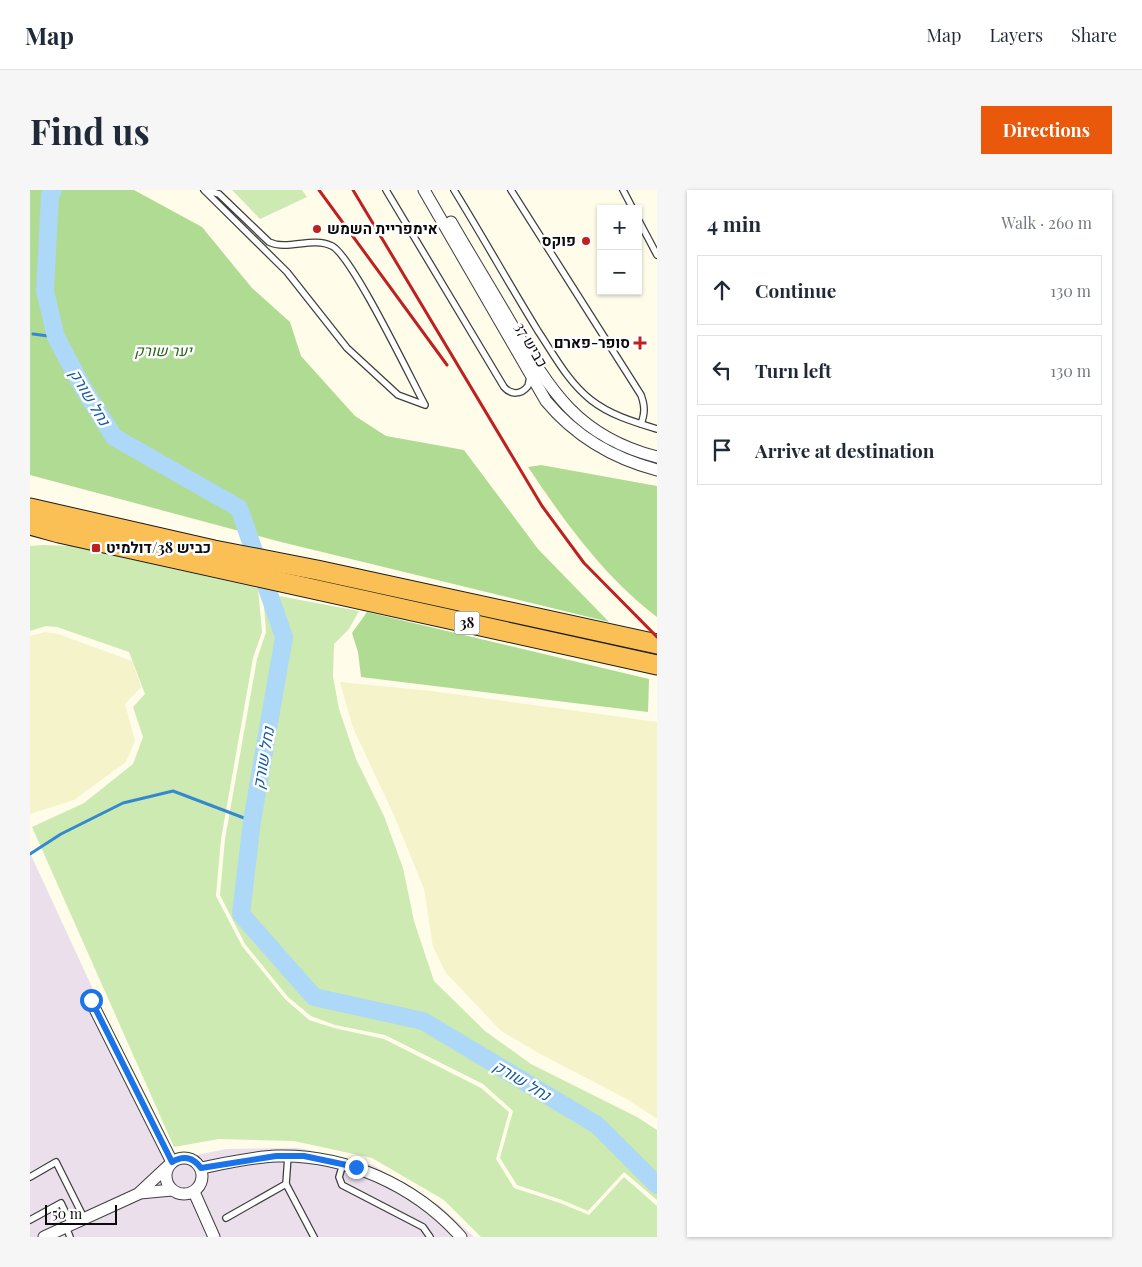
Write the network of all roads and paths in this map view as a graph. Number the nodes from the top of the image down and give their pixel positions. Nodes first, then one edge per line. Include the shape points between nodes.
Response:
1 (205, 190) edge
2 (386, 190) edge
3 (424, 190) edge
4 (432, 190) edge
5 (454, 190) edge
6 (511, 190) edge
7 (623, 190) edge
8 (631, 205) edge
9 (642, 226) edge
10 (657, 254) edge
11 (530, 373) junction
12 (641, 424) junction
13 (657, 429) edge
14 (657, 457) edge
15 (657, 470) edge
16 (30, 501) edge
17 (30, 508) edge
18 (52, 513) junction
19 (30, 525) edge
20 (30, 536) edge
21 (81, 538) junction
22 (657, 644) edge
23 (657, 665) edge
24 (91, 1000) dead end
25 (288, 1156) junction
26 (170, 1164) junction
27 (343, 1164) junction
28 (201, 1168) junction
29 (30, 1177) edge
30 (286, 1184) junction
31 (172, 1190) junction
32 (194, 1192) junction
33 (138, 1194) junction
34 (84, 1218) junction
35 (226, 1218) dead end
36 (30, 1220) edge
37 (69, 1229) edge
38 (44, 1237) edge
39 (214, 1237) edge
40 (314, 1237) edge
41 (430, 1237) edge
42 (461, 1237) edge

1 - 1 lane via 286,272 347,348 398,395 425,405 342,254 333,246 321,243 276,246 218,194
2 - 11 lane via 504,387 515,393 526,390
3 - 11 street, כביש 37
4 - 14 street, כביש 37 via 536,366 558,397 583,421 610,440
5 - 12 lane via 570,380 600,407
6 - 12 lane via 641,395 645,414
7 - 8 lane
9 - 10 lane
11 - 15 street, כביש 37 via 546,401 585,438 623,460
12 - 13 lane
16 - 18 highway
17 - 18 highway, 38
18 - 22 highway, 38
19 - 21 highway, 38
20 - 21 highway
21 - 23 highway, 38
24 - 26 street
25 - 27 street
25 - 28 street via 247,1159
25 - 30 lane
26 - 28 street via 177,1159 188,1158
26 - 31 street via 166,1178
26 - 33 street
27 - 41 lane via 339,1177 342,1185 424,1227
27 - 42 street via 385,1179 435,1212
28 - 32 street via 202,1179
29 - 34 lane via 56,1162
30 - 35 lane
30 - 40 lane
31 - 32 street via 184,1195
31 - 33 street
32 - 39 street
33 - 34 street
34 - 37 street
36 - 37 lane via 61,1203
37 - 38 street

